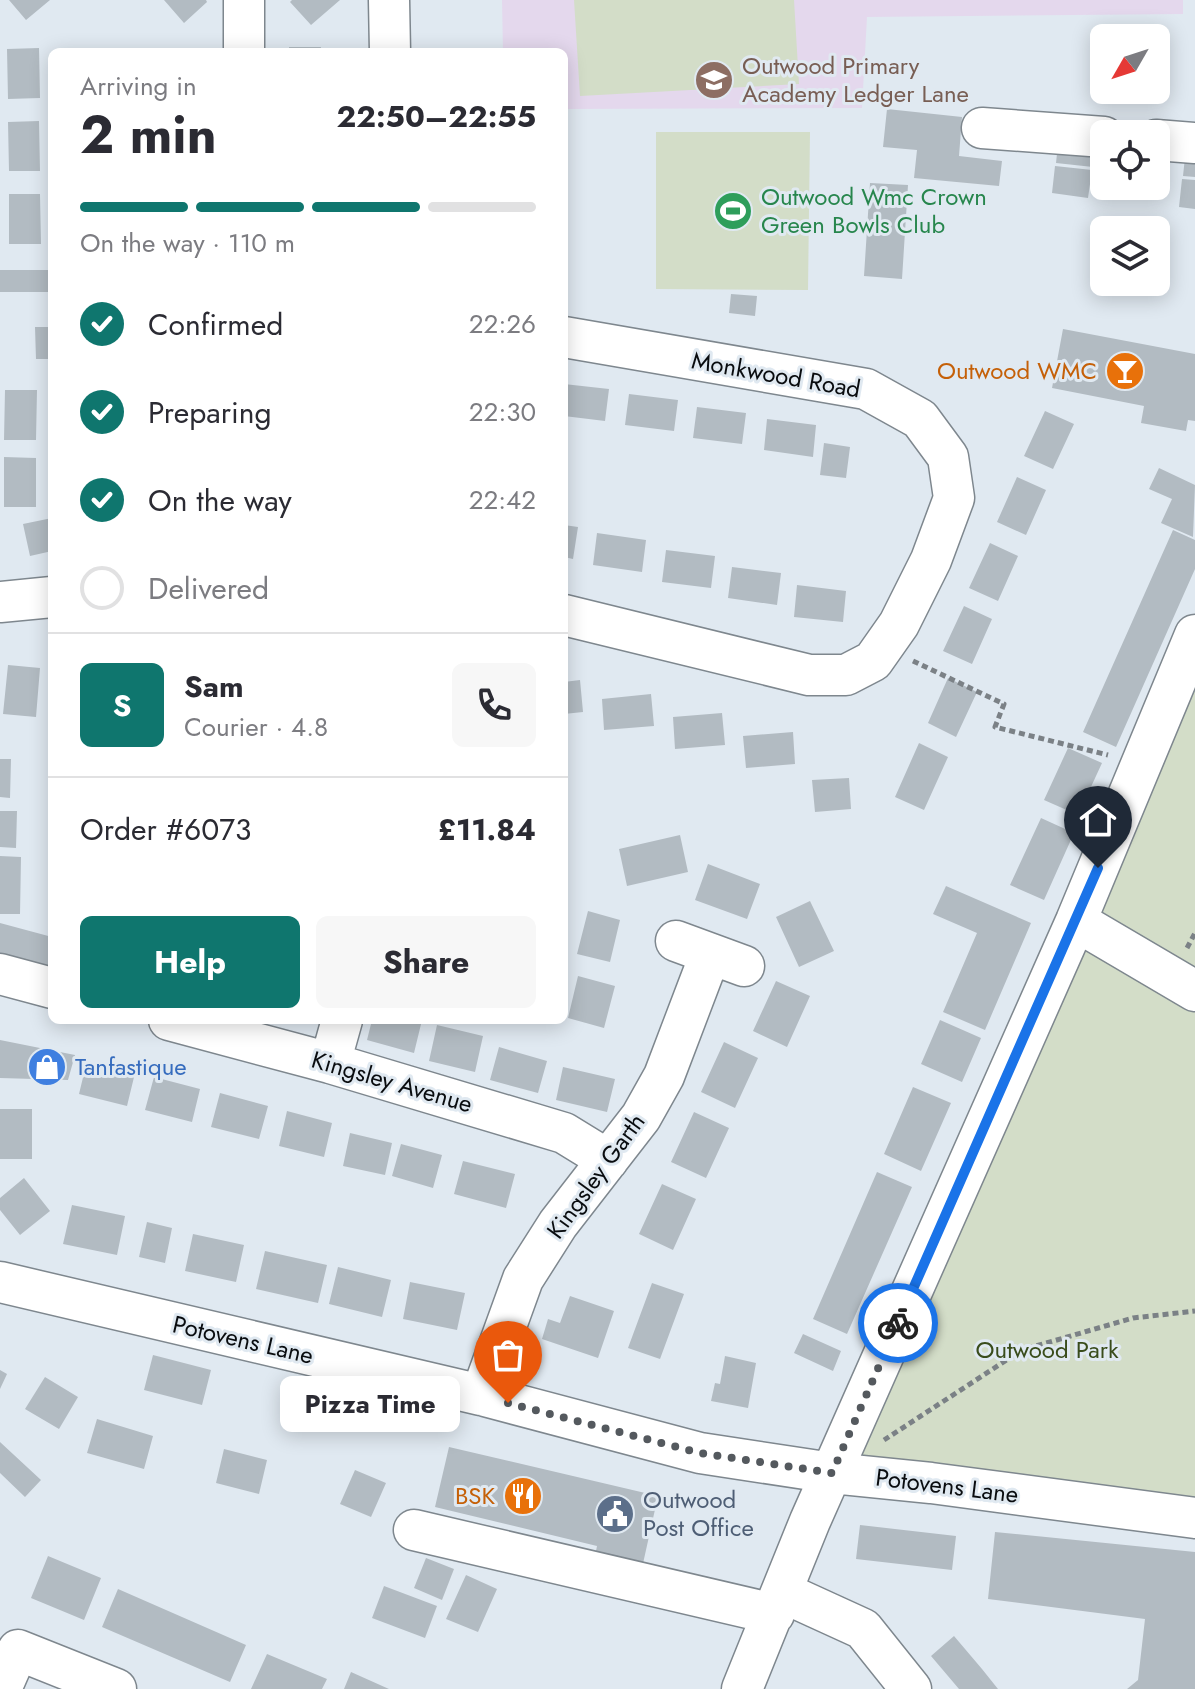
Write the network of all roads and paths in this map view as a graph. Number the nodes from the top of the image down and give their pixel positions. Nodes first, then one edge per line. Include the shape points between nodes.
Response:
1 (244, 0) edge
2 (389, 0) edge
3 (244, 48) edge
4 (390, 48) edge
5 (982, 128) dead end
6 (1090, 136) edge
7 (1170, 141) edge
8 (1195, 143) edge
9 (568, 338) edge
10 (48, 597) edge
11 (0, 602) edge
12 (568, 616) edge
13 (1195, 635) edge
14 (883, 646) junction
15 (1142, 763) junction
16 (1076, 921) junction
17 (710, 954) dead end
18 (0, 974) edge
19 (48, 987) edge
20 (1195, 991) edge
21 (184, 1024) edge
22 (341, 1024) edge
23 (330, 1063) junction
24 (608, 1160) junction
25 (0, 1282) edge
26 (1195, 1311) edge
27 (481, 1395) junction
28 (882, 1440) dead end
29 (832, 1473) junction
30 (1195, 1518) edge
31 (414, 1530) dead end
32 (778, 1603) junction
33 (1, 1689) edge
34 (116, 1689) edge
35 (742, 1689) edge
36 (911, 1689) edge

1 - 3 street
2 - 4 street
5 - 6 street
7 - 8 street
9 - 14 street, Monkwood Road via 866,389 920,419 948,457 954,498 931,560
10 - 11 street
12 - 14 street, Monkwood Road via 809,675 846,675 873,661
13 - 15 street
14 - 15 path via 1004,704 995,727
15 - 16 street
16 - 20 street
16 - 29 street
17 - 24 street, Kingsley Garth via 664,1076
18 - 19 street
21 - 23 street, Kingsley Avenue
22 - 23 street
23 - 24 street, Kingsley Avenue via 564,1133
24 - 27 street, Kingsley Garth via 523,1279
25 - 27 street, Potovens Lane
26 - 28 path via 1133,1318 1022,1350
27 - 29 street, Potovens Lane via 700,1453
29 - 30 street, Potovens Lane
29 - 32 street
31 - 32 street
32 - 35 street
32 - 36 street via 863,1629
33 - 34 street via 18,1650

